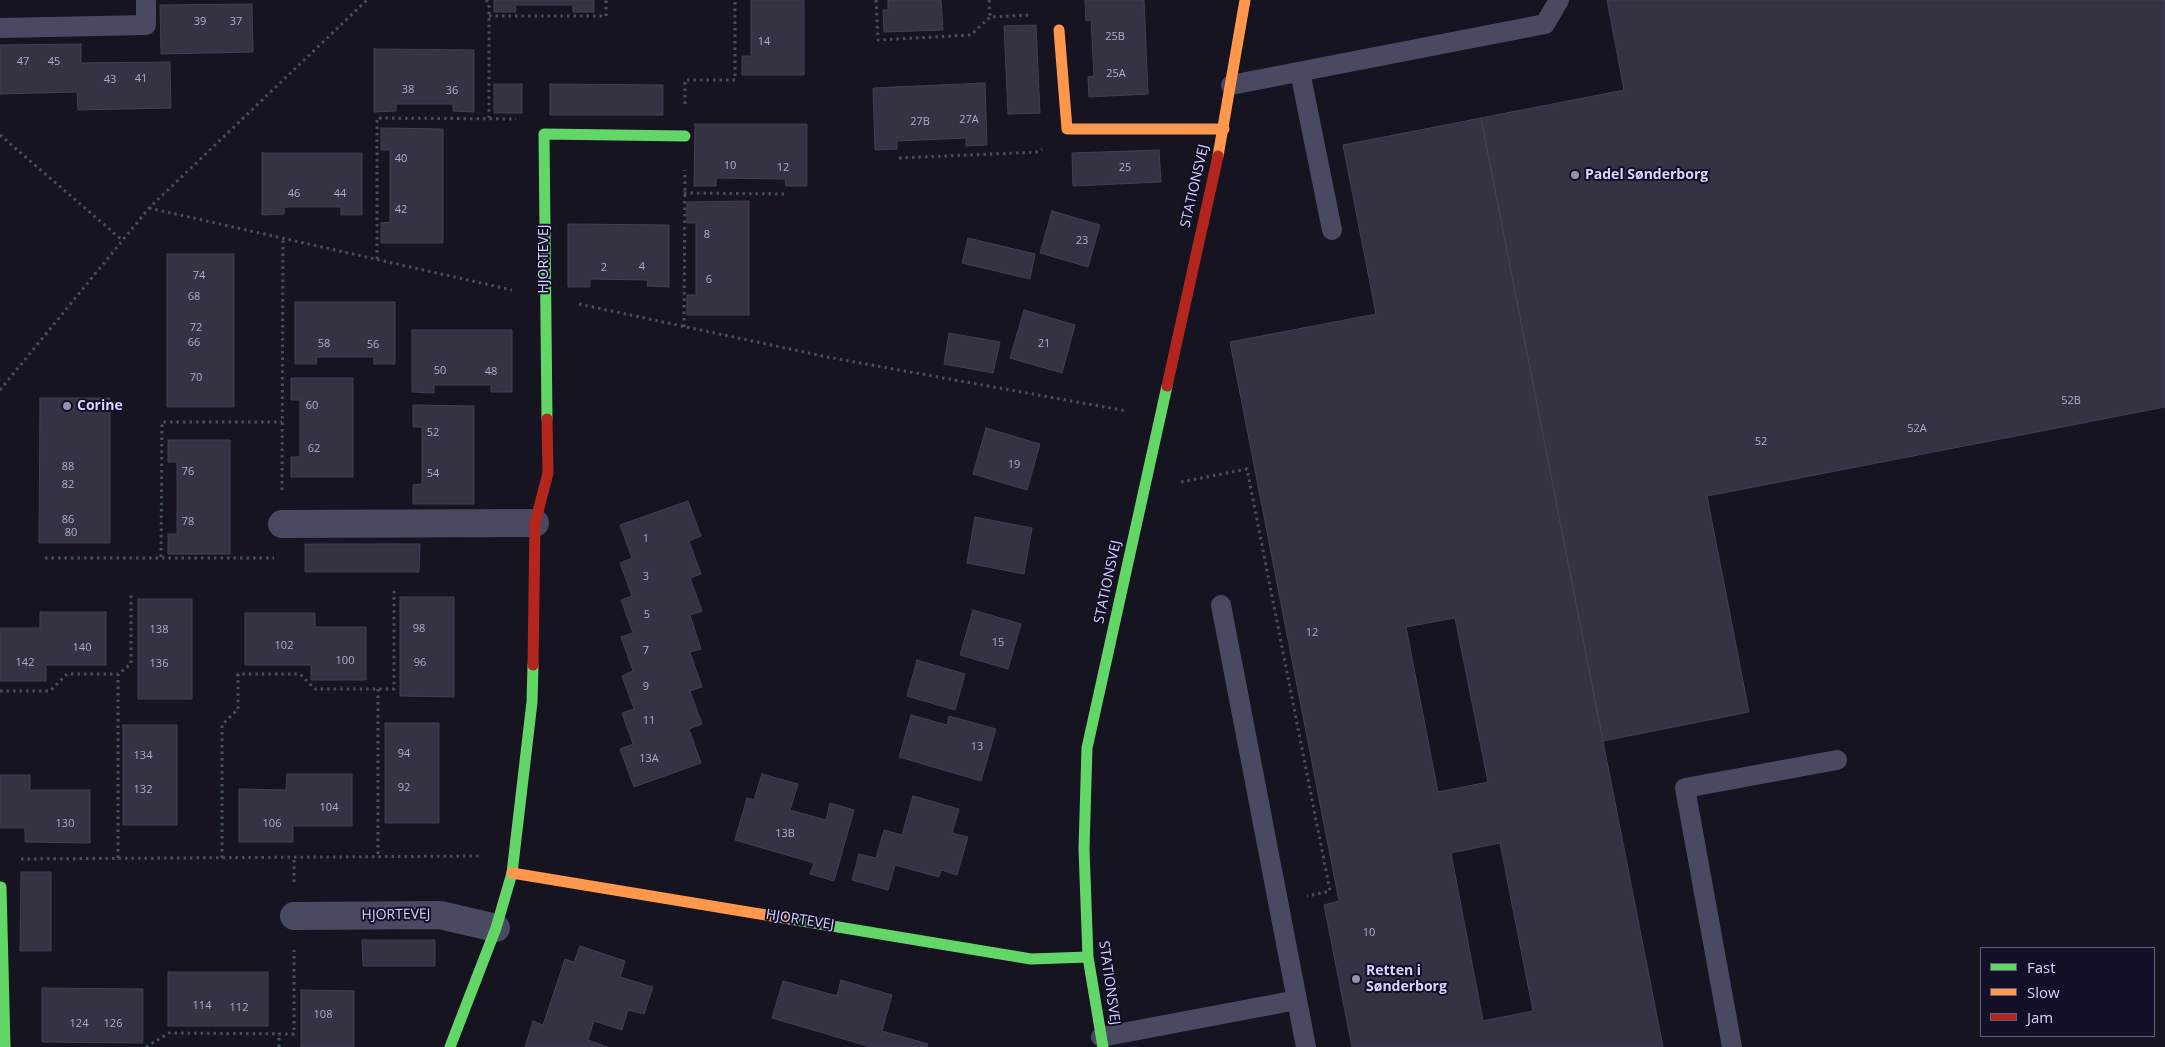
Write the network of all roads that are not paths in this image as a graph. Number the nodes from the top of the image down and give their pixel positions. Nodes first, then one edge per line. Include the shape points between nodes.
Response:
1 (146, 0) edge
2 (1245, 0) edge
3 (1559, 0) edge
4 (0, 28) edge
5 (1059, 30) dead end
6 (1300, 72) junction
7 (1231, 85) junction
8 (1224, 129) junction
9 (685, 136) dead end
10 (1332, 230) dead end
11 (535, 523) junction
12 (282, 524) road end
13 (1221, 605) dead end
14 (1837, 760) dead end
15 (512, 873) junction
16 (1, 887) dead end
17 (294, 916) road end
18 (496, 928) junction
19 (1088, 957) junction
20 (1297, 1000) junction
21 (1102, 1042) edge
22 (5, 1047) edge
23 (450, 1047) edge
24 (1306, 1047) edge
25 (1732, 1047) edge

1 - 4 lane via 146,25
2 - 7 street, STATIONSVEJ
3 - 6 lane via 1545,24
5 - 8 street, STATIONSVEJ via 1067,129
6 - 7 lane
6 - 10 lane
7 - 8 street, STATIONSVEJ
8 - 19 street, STATIONSVEJ via 1087,748 1084,849
9 - 11 street, HJORTEVEJ via 544,134 548,474
11 - 12 street
11 - 15 street, HJORTEVEJ via 532,702
13 - 20 lane
14 - 25 lane via 1685,788
15 - 18 street, HJORTEVEJ
15 - 19 street, HJORTEVEJ via 1031,959
16 - 22 street
17 - 18 street, HJORTEVEJ via 440,915
18 - 23 street, HJORTEVEJ
19 - 21 street, STATIONSVEJ
20 - 21 lane
20 - 24 lane

